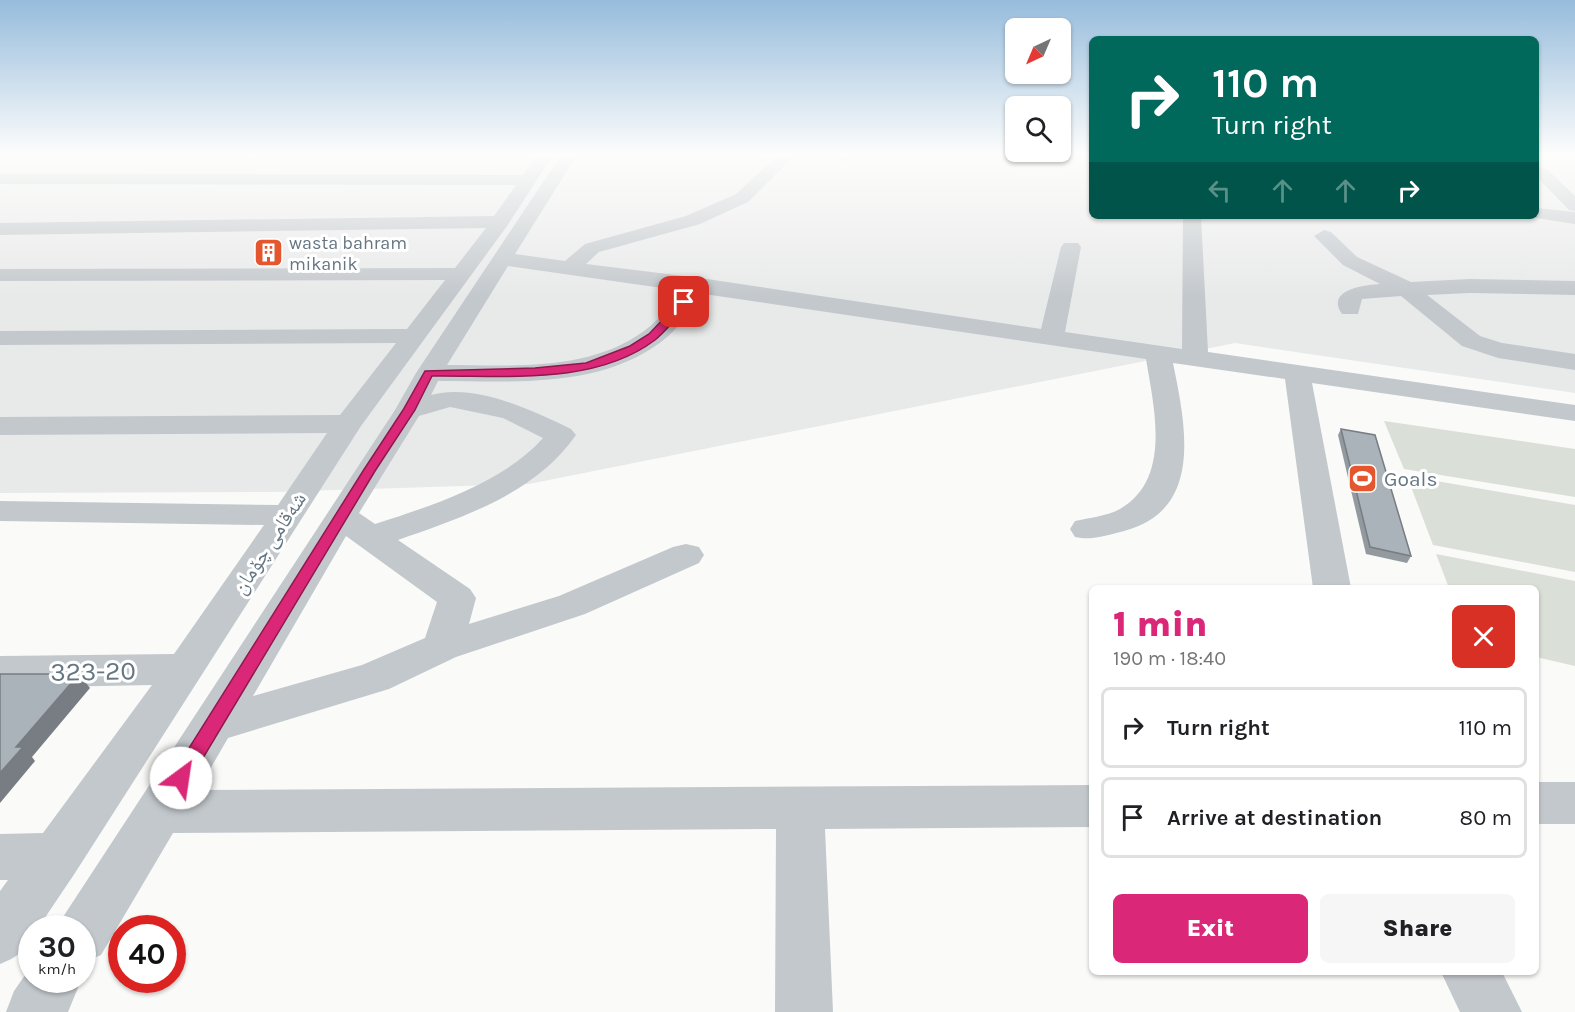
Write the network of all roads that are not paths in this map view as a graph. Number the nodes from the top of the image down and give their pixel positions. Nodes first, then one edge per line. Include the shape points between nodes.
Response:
1 (513, 202) edge
2 (539, 202) edge
3 (733, 202) edge
4 (1539, 213) edge
5 (1575, 218) edge
6 (1192, 219) edge
7 (500, 222) junction
8 (0, 229) edge
9 (1324, 236) dead end
10 (1071, 247) dead end
11 (504, 259) junction
12 (570, 268) junction
13 (460, 274) junction
14 (0, 275) edge
15 (700, 285) junction
16 (1405, 288) junction
17 (1575, 288) edge
18 (1350, 309) dead end
19 (413, 336) junction
20 (1052, 336) junction
21 (0, 338) edge
22 (1158, 352) junction
23 (1195, 357) junction
24 (1575, 362) edge
25 (1298, 372) junction
26 (429, 373) junction
27 (409, 410) junction
28 (1575, 413) edge
29 (348, 424) junction
30 (0, 426) edge
31 (316, 471) junction
32 (369, 471) junction
33 (0, 511) edge
34 (288, 515) junction
35 (356, 527) junction
36 (1087, 529) dead end
37 (686, 555) dead end
38 (1332, 585) edge
39 (442, 647) junction
40 (186, 669) junction
41 (0, 672) edge
42 (213, 726) junction
43 (1575, 802) edge
44 (1539, 803) edge
45 (1089, 806) edge
46 (800, 809) junction
47 (160, 812) junction
48 (57, 856) junction
49 (0, 857) edge
50 (95, 915) edge
51 (0, 937) edge
52 (1471, 975) edge
53 (47, 993) edge
54 (35, 1012) edge
55 (804, 1012) edge
56 (1493, 1012) edge

1 - 7 street, شەقامی چۆمان
2 - 11 street
3 - 12 street via 693,220 592,248
4 - 5 street
6 - 23 street
7 - 8 street
7 - 13 street, شەقامی چۆمان
9 - 16 street via 1350,261
10 - 20 street
11 - 12 street
11 - 26 street
12 - 15 street
13 - 14 street
13 - 19 street, شەقامی چۆمان
15 - 20 street
15 - 26 street via 653,336 634,348 587,366
16 - 17 street
16 - 18 street via 1355,294 1350,299
16 - 24 street via 1483,347
19 - 21 street
19 - 29 street, شەقامی چۆمان
20 - 22 street
22 - 23 street
22 - 36 street via 1171,442 1169,471 1156,499 1131,517
23 - 25 street
25 - 28 street
25 - 38 street
26 - 27 street
27 - 32 street
27 - 35 street via 449,399 511,411 561,435 540,460 463,506
29 - 30 street
29 - 31 street, شەقامی چۆمان
31 - 32 street
31 - 34 street, شەقامی چۆمان
32 - 35 street
33 - 34 street
34 - 40 street, شەقامی چۆمان
35 - 39 street via 457,598
35 - 42 street
37 - 39 street via 572,605
39 - 42 street via 374,678
40 - 41 street, 323-20
40 - 48 street, شەقامی چۆمان
42 - 47 street
43 - 44 street
45 - 46 street
46 - 47 street
46 - 55 street
47 - 50 street
48 - 49 street
48 - 51 street, شەقامی چۆمان
52 - 56 street
53 - 54 street

